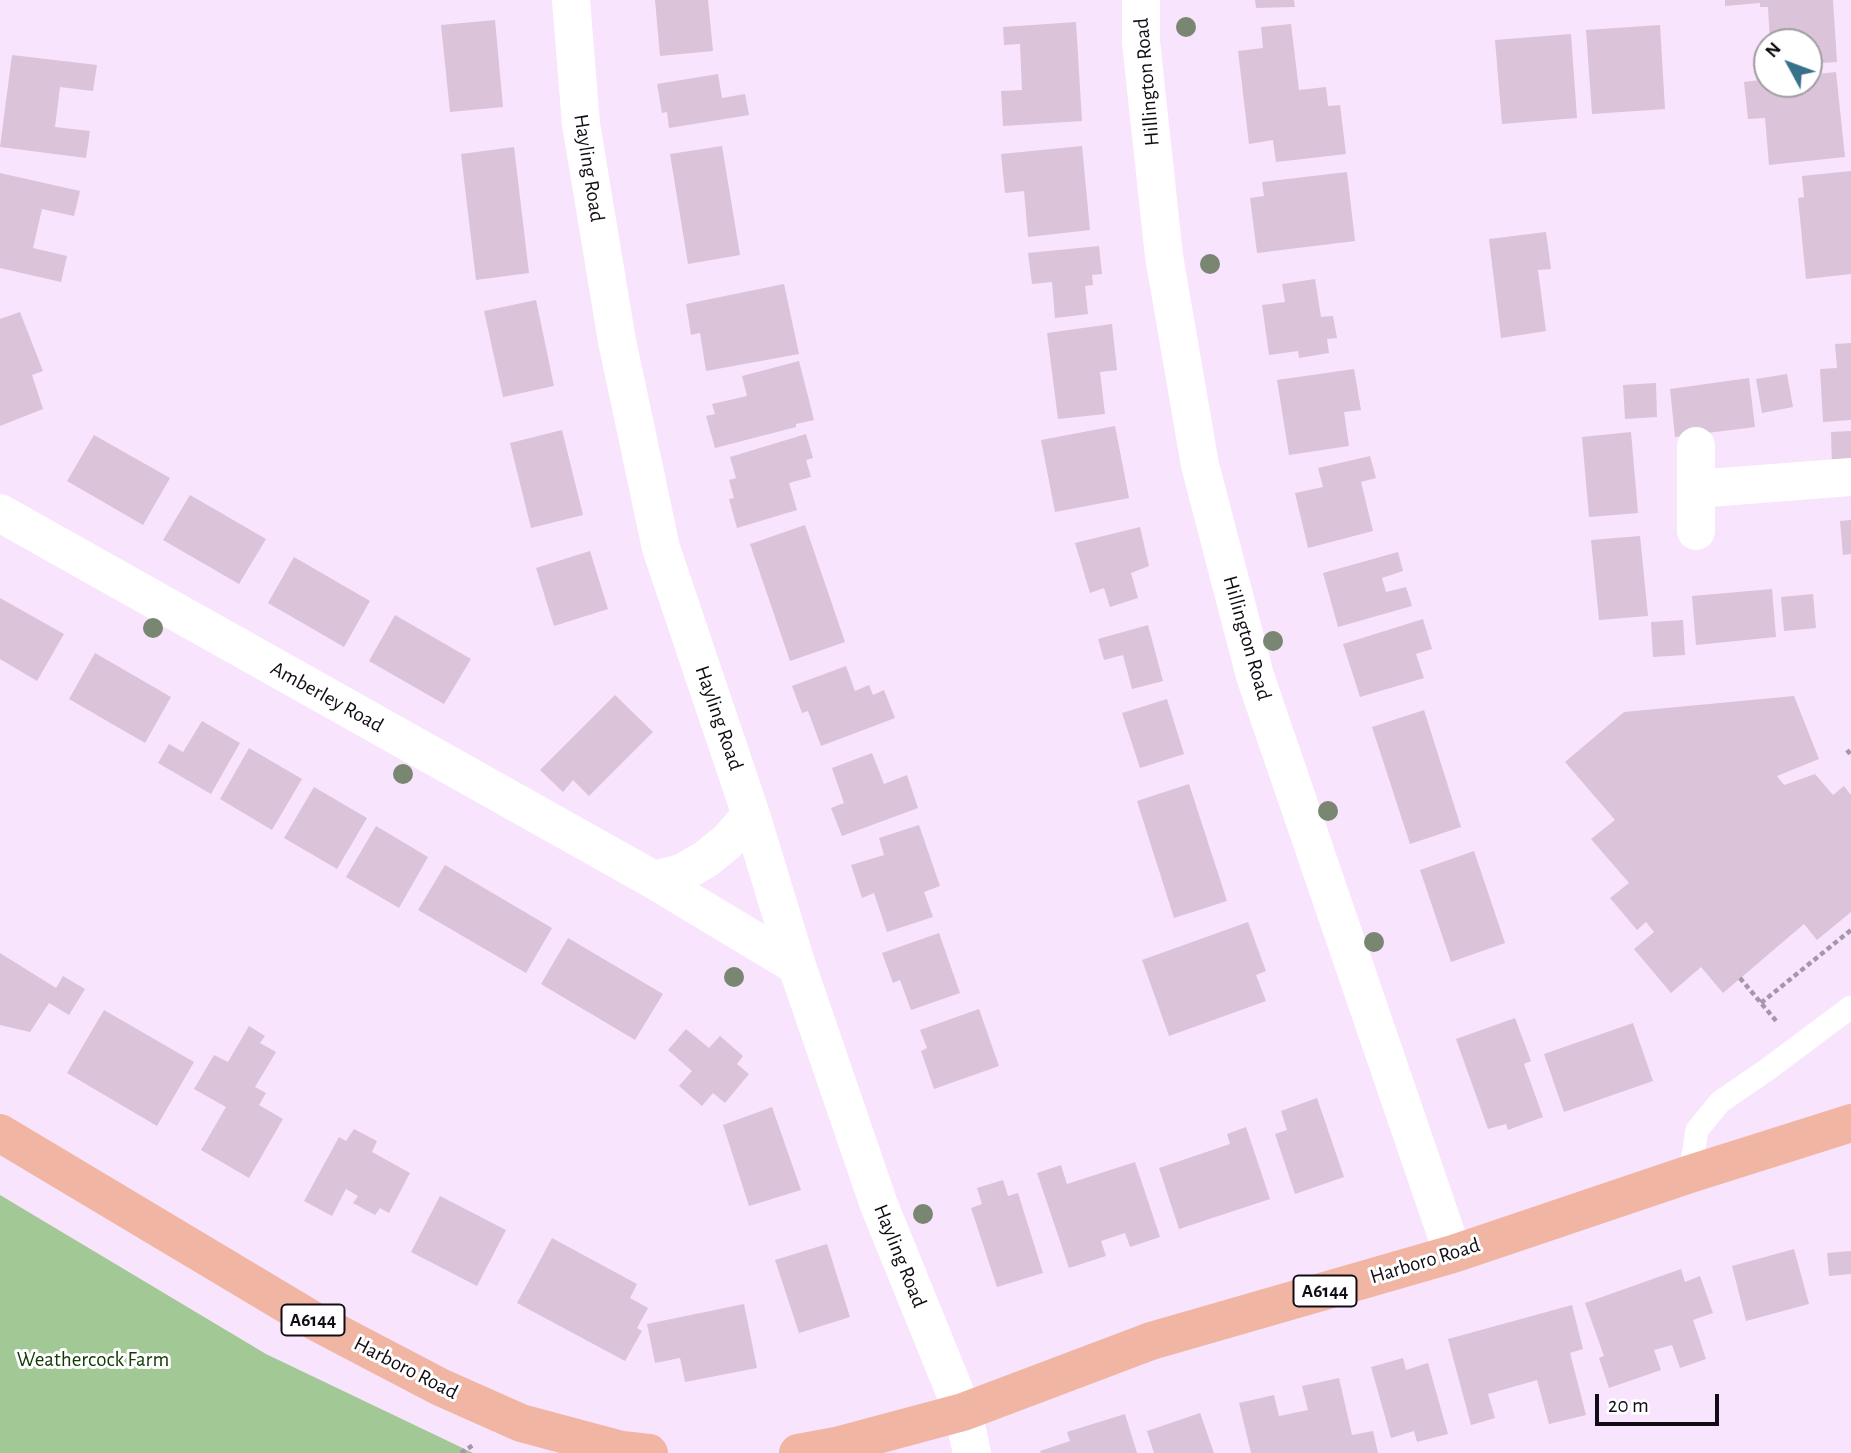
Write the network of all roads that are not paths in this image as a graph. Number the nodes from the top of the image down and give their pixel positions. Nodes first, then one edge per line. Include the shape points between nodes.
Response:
1 (571, 0) edge
2 (1141, 0) edge
3 (1696, 446) dead end
4 (1851, 477) edge
5 (1696, 489) junction
6 (0, 513) edge
7 (1696, 531) dead end
8 (751, 815) junction
9 (654, 880) junction
10 (797, 966) junction
11 (1851, 1007) edge
12 (1851, 1123) edge
13 (0, 1133) edge
14 (1690, 1174) junction
15 (1453, 1254) junction
16 (963, 1412) junction
17 (649, 1453) edge
18 (798, 1453) edge
19 (972, 1453) edge

1 - 8 street, Hayling Road via 581,124 617,341 661,548
2 - 15 street, Hillington Road via 1141,42 1164,256 1200,465 1255,676
3 - 5 street
4 - 5 street
5 - 7 street
6 - 9 street, Amberley Road
8 - 9 street via 706,859 682,873
8 - 10 street, Hayling Road
9 - 10 street, Amberley Road
10 - 16 street, Hayling Road via 879,1205
11 - 14 lane via 1720,1102 1696,1130
12 - 14 main road, Harboro Road / A6144
13 - 17 main road, Harboro Road / A6144 via 316,1322 440,1387 521,1423
14 - 15 main road, Harboro Road / A6144
15 - 16 main road, Harboro Road / A6144 via 1151,1341
16 - 18 main road, Harboro Road / A6144
16 - 19 street, Hayling Road

